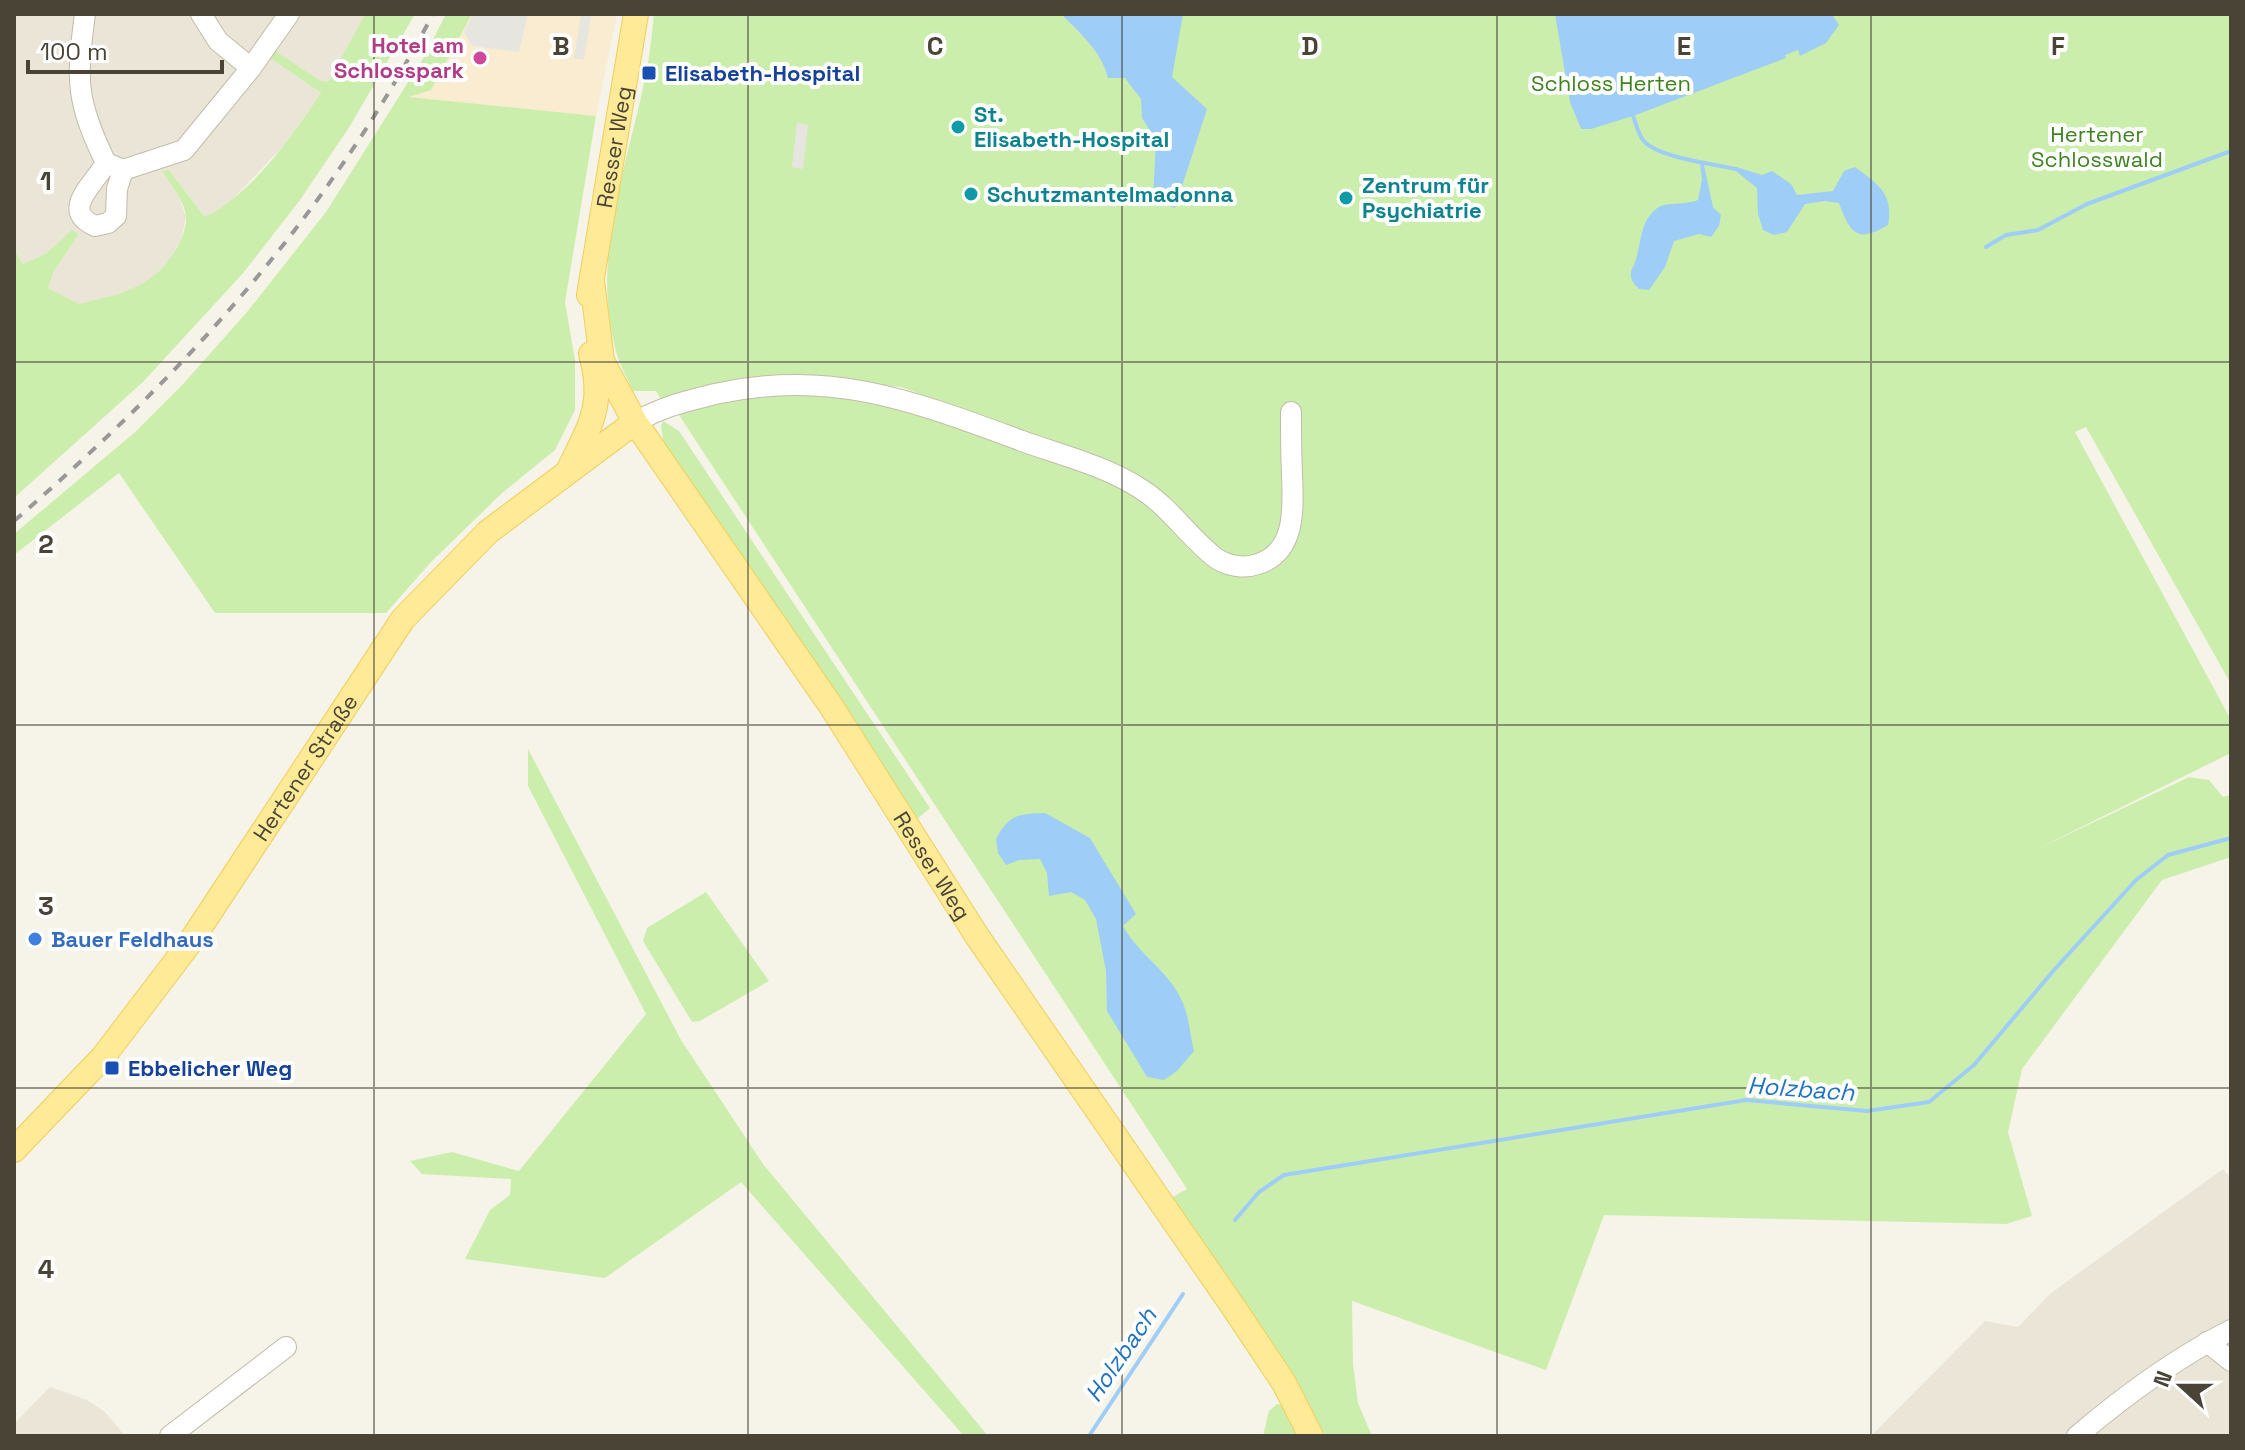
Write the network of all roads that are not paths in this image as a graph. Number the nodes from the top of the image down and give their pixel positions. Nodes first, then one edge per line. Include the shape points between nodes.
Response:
1 (85, 14) edge
2 (201, 14) edge
3 (289, 14) edge
4 (636, 14) edge
5 (251, 68) junction
6 (592, 281) junction
7 (1291, 412) dead end
8 (635, 422) junction
9 (568, 473) junction
10 (14, 1150) edge
11 (2231, 1330) edge
12 (2207, 1342) junction
13 (286, 1347) dead end
14 (2231, 1361) edge
15 (170, 1436) edge
16 (1311, 1436) edge
17 (2077, 1436) edge

1 - 5 street via 80,100 91,133 114,166 184,150
2 - 5 street via 218,41
3 - 5 street
4 - 6 main road, Resser Weg
6 - 8 main road, Resser Weg via 602,361
6 - 9 main road, Resser Weg via 585,314 597,376 597,408
7 - 8 street via 1291,527 1270,559 1246,567 1217,559 1170,510 1137,486 898,397 823,385 763,386 667,405
8 - 9 main road, Hertener Straße
8 - 16 main road, Resser Weg via 831,706 977,936 1284,1383
9 - 10 main road, Hertener Straße via 488,532 403,619 189,944 103,1057
11 - 12 street
12 - 14 street
12 - 17 street
13 - 15 street

